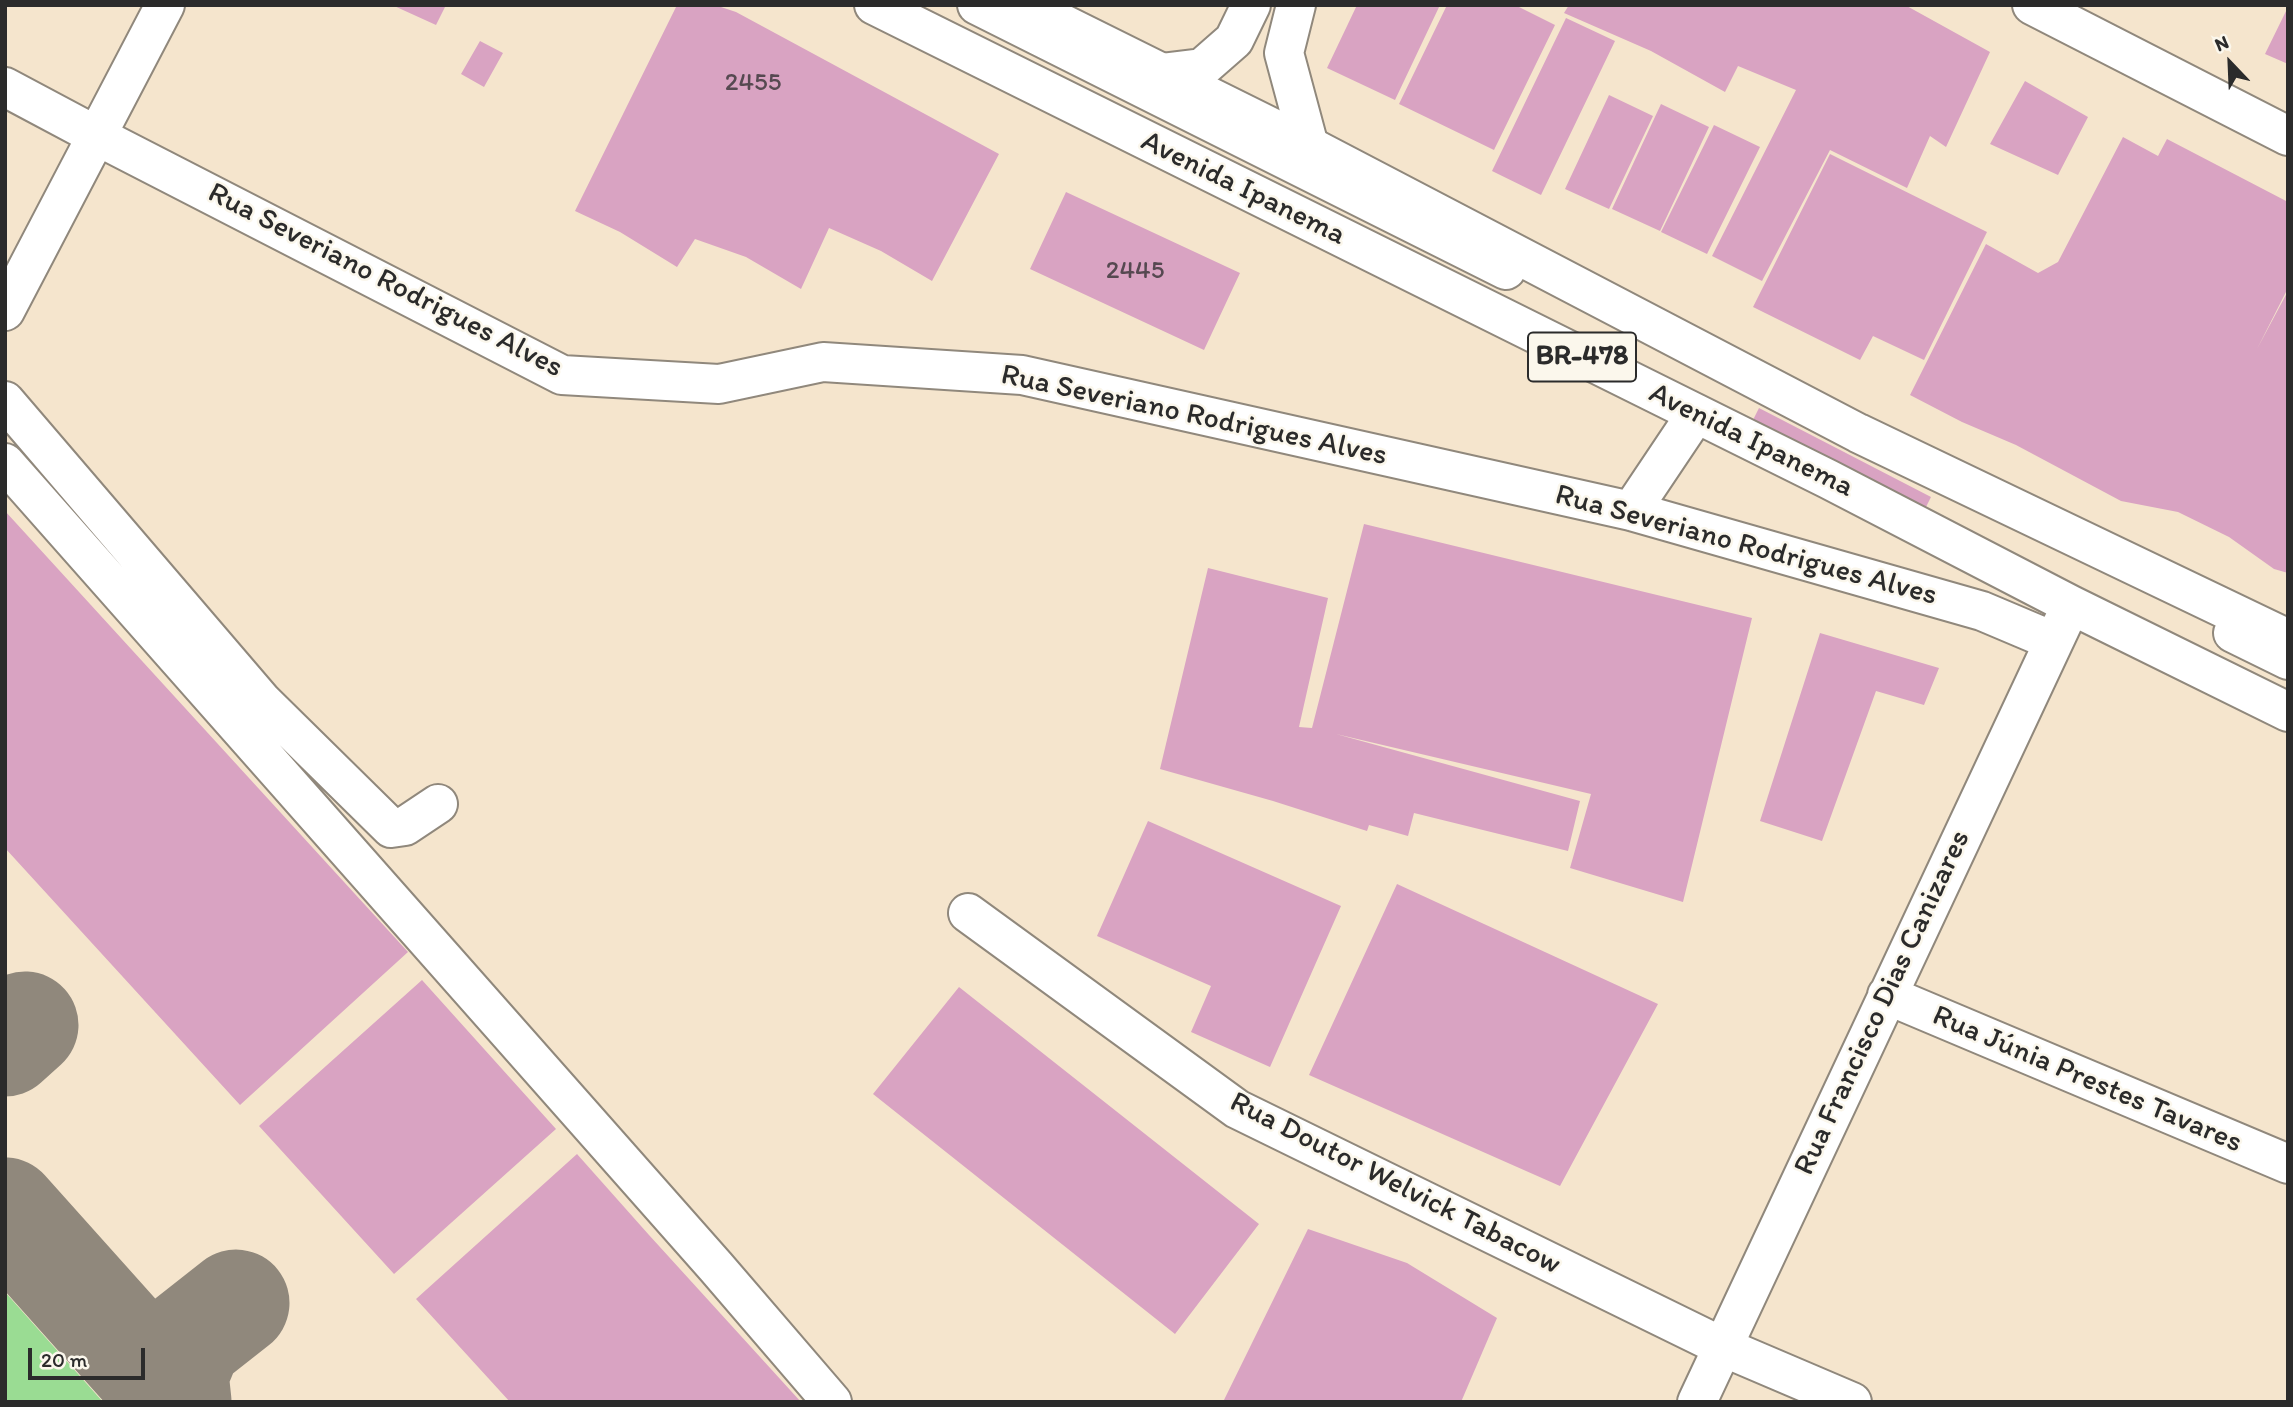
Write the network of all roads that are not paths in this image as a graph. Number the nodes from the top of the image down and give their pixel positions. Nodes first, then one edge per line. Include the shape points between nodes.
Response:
1 (165, 5) edge
2 (874, 5) edge
3 (900, 5) edge
4 (977, 5) edge
5 (1025, 5) edge
6 (1251, 5) edge
7 (1296, 5) edge
8 (2032, 5) edge
9 (1161, 73) junction
10 (5, 87) edge
11 (97, 136) junction
12 (2288, 136) edge
13 (1309, 146) junction
14 (5, 311) edge
15 (5, 401) edge
16 (1696, 414) junction
17 (5, 463) edge
18 (1631, 511) junction
19 (2071, 605) junction
20 (2288, 639) edge
21 (2053, 641) junction
22 (2288, 660) edge
23 (2288, 694) edge
24 (2288, 712) edge
25 (438, 804) dead end
26 (968, 913) dead end
27 (1887, 995) junction
28 (2288, 1164) edge
29 (1723, 1347) junction
30 (832, 1402) edge
31 (1697, 1402) edge
32 (1852, 1402) edge

1 - 11 street
2 - 16 street, Avenida Ipanema / BR-478
3 - 23 street via 1939,527
4 - 22 street
5 - 9 street, Avenida Ipanema / BR-478
6 - 9 street via 1234,40 1202,68
7 - 13 street via 1284,53
8 - 12 street
9 - 13 street, Avenida Ipanema / BR-478
10 - 11 street, Rua Severiano Rodrigues Alves
11 - 14 street
11 - 18 street, Rua Severiano Rodrigues Alves via 562,375 719,384 823,362 1022,375
13 - 20 street, Avenida Ipanema / BR-478 via 1858,433
15 - 25 street via 262,701 391,828 405,826
16 - 18 street
16 - 19 street, Avenida Ipanema / BR-478
17 - 30 street
18 - 21 street, Rua Severiano Rodrigues Alves via 1982,611
19 - 21 street, Rua Francisco Dias Canizares
19 - 24 street, Avenida Ipanema / BR-478
21 - 27 street, Rua Francisco Dias Canizares
26 - 29 street, Rua Doutor Welvick Tabacow via 1237,1109
27 - 28 street, Rua Júnia Prestes Tavares
27 - 29 street, Rua Francisco Dias Canizares
29 - 31 street, Rua Francisco Dias Canizares
29 - 32 street, Rua Doutor Welvick Tabacow

